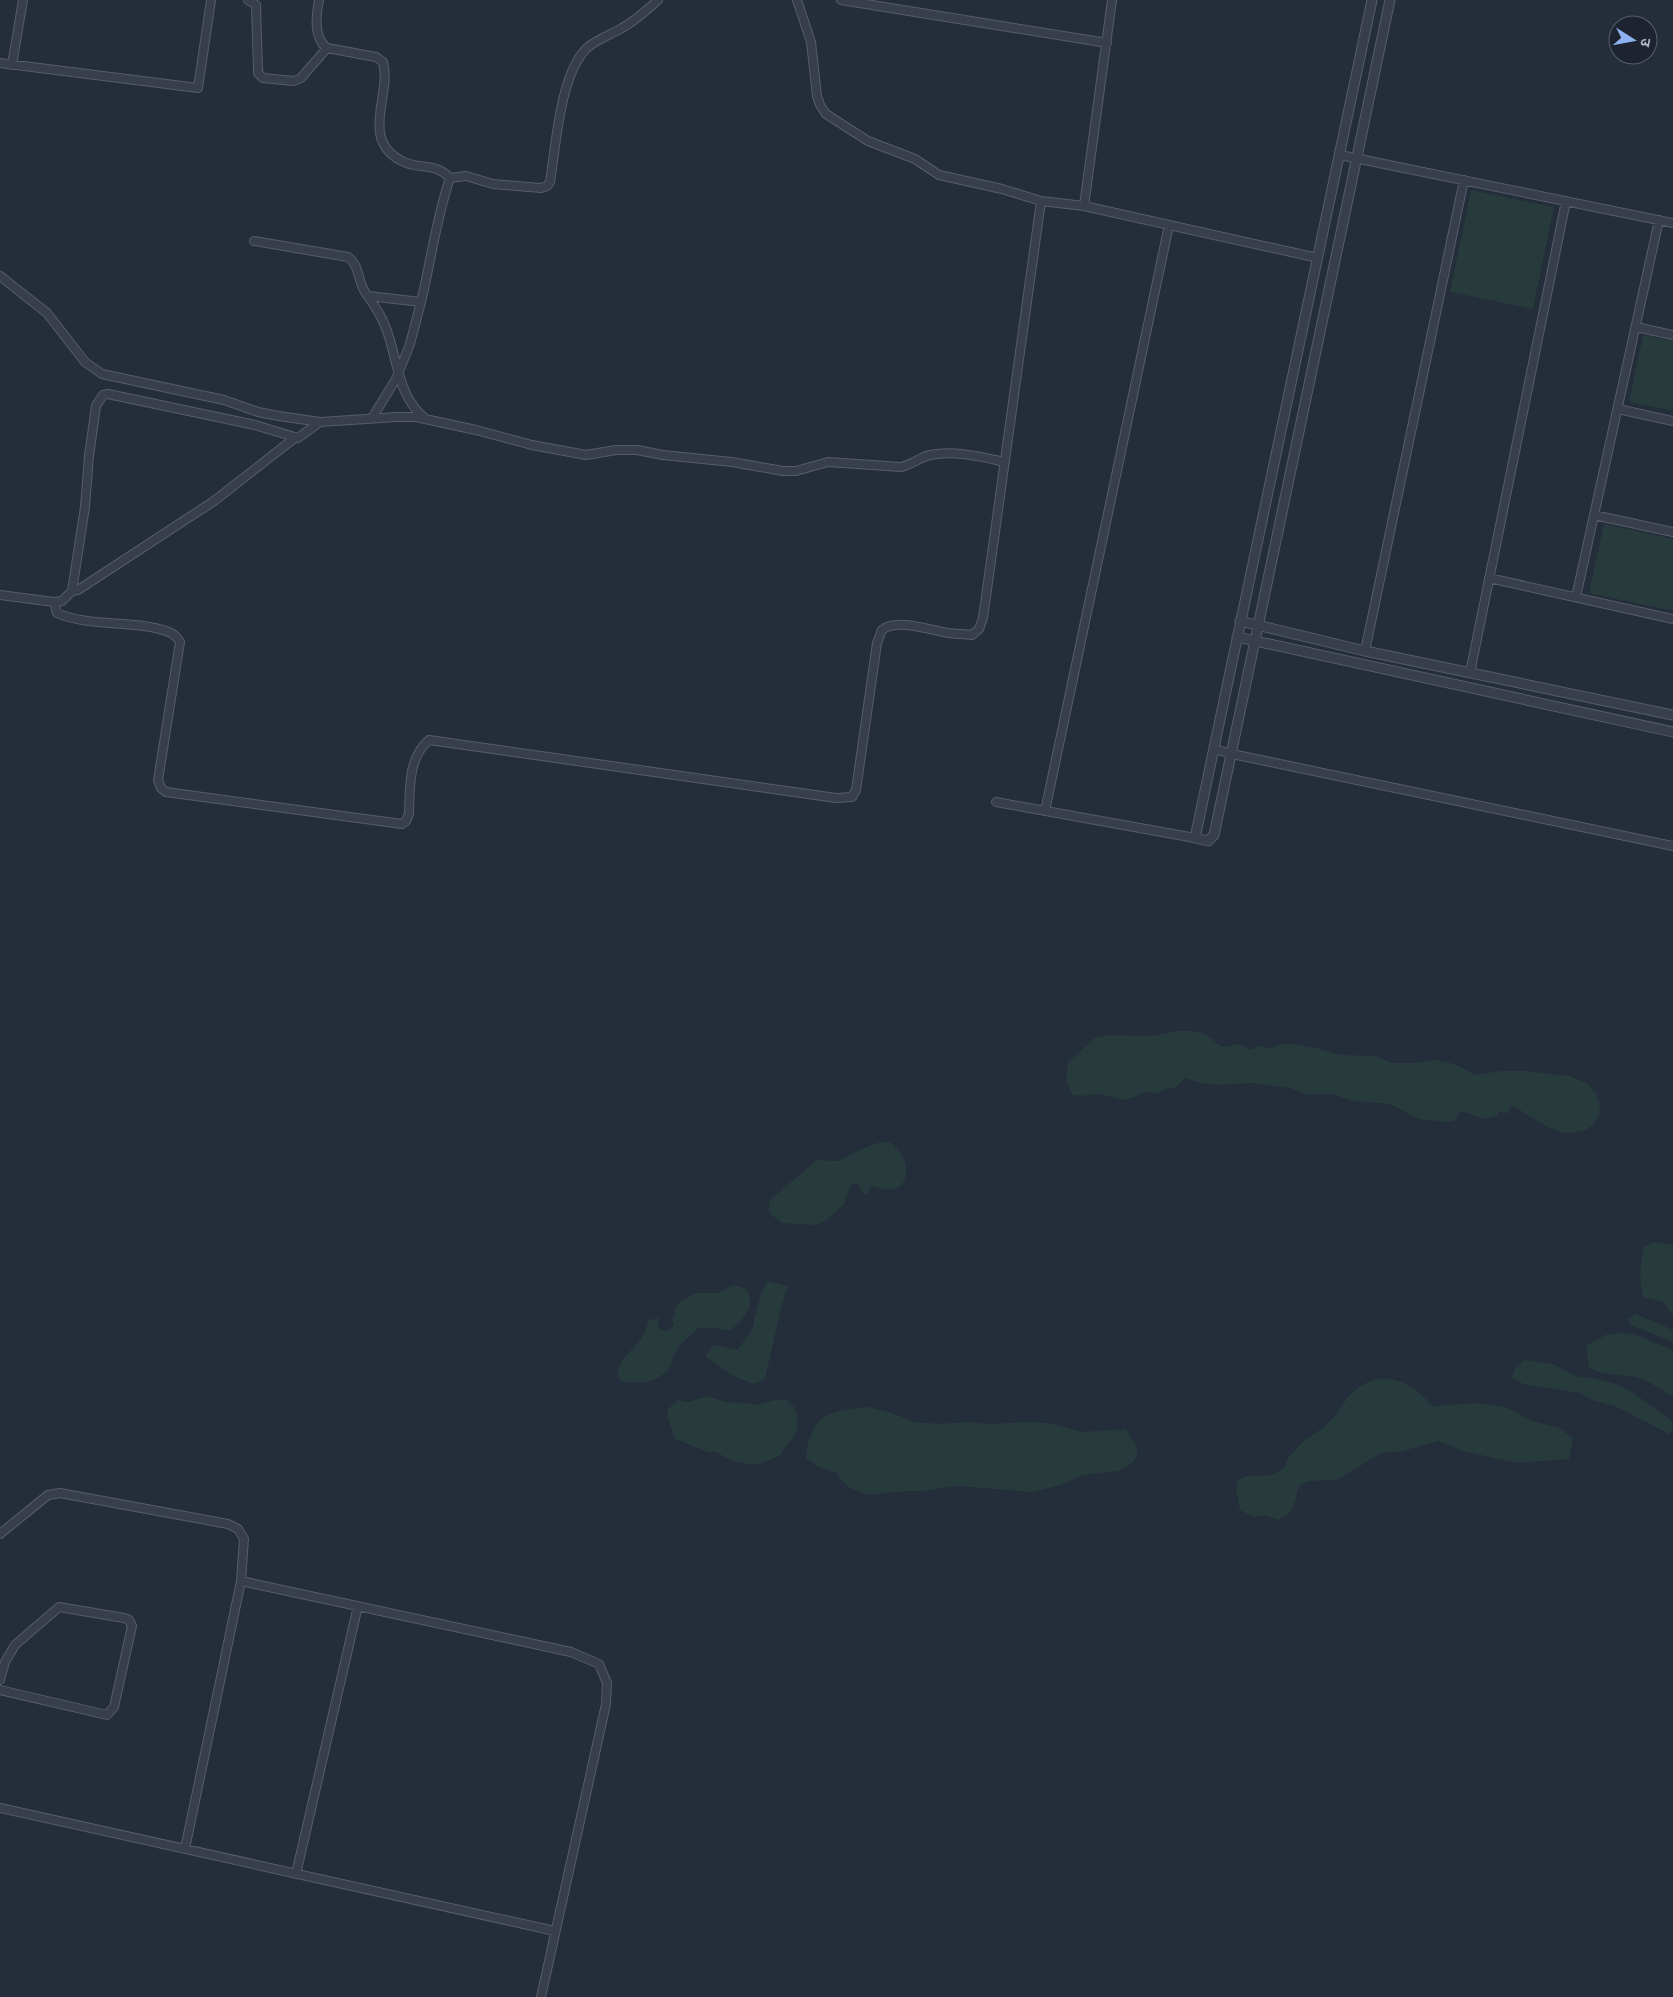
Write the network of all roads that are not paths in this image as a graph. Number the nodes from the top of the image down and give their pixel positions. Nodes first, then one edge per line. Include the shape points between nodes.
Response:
1 (23, 0) edge
2 (211, 0) edge
3 (248, 0) edge
4 (319, 0) edge
5 (658, 0) edge
6 (797, 0) edge
7 (840, 0) edge
8 (1112, 0) edge
9 (1372, 0) edge
10 (1390, 0) edge
11 (1107, 43) junction
12 (327, 48) junction
13 (0, 63) edge
14 (12, 65) junction
15 (1340, 155) junction
16 (1356, 158) junction
17 (450, 178) junction
18 (1464, 180) junction
19 (1041, 201) junction
20 (1566, 201) junction
21 (1084, 206) junction
22 (1659, 220) junction
23 (1673, 222) edge
24 (1169, 225) junction
25 (254, 242) dead end
26 (1318, 258) junction
27 (0, 276) edge
28 (368, 296) junction
29 (421, 302) junction
30 (1636, 327) junction
31 (1673, 334) edge
32 (399, 373) junction
33 (1618, 409) junction
34 (372, 418) junction
35 (426, 419) junction
36 (1673, 421) edge
37 (320, 422) junction
38 (296, 437) junction
39 (1004, 462) junction
40 (1594, 515) junction
41 (1673, 532) edge
42 (1489, 578) junction
43 (72, 591) junction
44 (0, 595) edge
45 (1576, 598) junction
46 (54, 602) junction
47 (1673, 619) edge
48 (1240, 621) junction
49 (1259, 625) junction
50 (1237, 637) junction
51 (1255, 641) junction
52 (1365, 651) junction
53 (1470, 673) junction
54 (1673, 715) edge
55 (1673, 732) edge
56 (1214, 749) junction
57 (1232, 754) junction
58 (996, 802) dead end
59 (1045, 811) junction
60 (1195, 838) junction
61 (1673, 846) edge
62 (0, 1534) edge
63 (241, 1581) junction
64 (358, 1606) junction
65 (0, 1680) edge
66 (0, 1690) edge
67 (0, 1808) edge
68 (185, 1849) junction
69 (296, 1874) junction
70 (555, 1931) junction
71 (541, 1997) edge

1 - 14 street
2 - 14 street via 198,88
3 - 12 street via 256,5 258,73 263,78 294,81
4 - 12 street via 316,14 318,37
5 - 17 street via 579,56 563,102 547,186 492,184 461,176
6 - 19 street via 810,42 817,96 826,114 868,141 915,159 939,175
7 - 11 street
8 - 11 street
9 - 15 street
10 - 16 street
11 - 21 street
12 - 17 street via 381,60 385,68 379,122 384,143 400,160 444,171
13 - 14 street
15 - 16 street
15 - 26 street
16 - 18 street
16 - 49 street
17 - 29 street via 437,219
18 - 20 street
18 - 52 street
19 - 21 street
19 - 39 street
20 - 22 street
20 - 42 street
21 - 24 street
22 - 23 street
22 - 30 street
24 - 26 street
24 - 59 street
25 - 28 street via 348,257 355,264 361,287
26 - 48 street
27 - 37 street via 48,313 84,362 102,374 224,400 265,413
28 - 29 street
28 - 32 street via 389,334
29 - 32 street
30 - 31 street
30 - 33 street
32 - 34 street
32 - 35 street via 412,406
33 - 36 street
33 - 40 street
34 - 35 street
34 - 37 street
35 - 39 street via 558,452 586,455 637,450 783,471 828,462 901,467 930,455 950,454
37 - 38 street
38 - 43 street via 214,500
38 - 43 street via 255,425 103,395 96,406
39 - 46 street via 979,629 972,634 904,625 891,625 882,630 876,643 856,790 852,797 429,740 416,754 409,814 402,824 166,792 158,780 180,642 170,632 71,618 57,613
40 - 41 street
40 - 45 street
42 - 45 street
42 - 53 street
43 - 46 street via 62,601
44 - 46 street
45 - 47 street
48 - 49 street
48 - 50 street
49 - 51 street
49 - 52 street
50 - 51 street
50 - 56 street
51 - 55 street
51 - 57 street
52 - 53 street
53 - 54 street
56 - 57 street
56 - 60 street
57 - 60 street via 1214,834 1208,841
57 - 61 street
58 - 59 street
59 - 60 street
62 - 63 street via 48,1495 60,1493 228,1524 238,1529 244,1539
63 - 64 street
63 - 68 street
64 - 69 street
64 - 70 street via 571,1652 599,1664 607,1683 606,1704
65 - 66 street via 15,1645 59,1607 124,1618 132,1626 114,1707 107,1715
67 - 68 street
68 - 69 street
69 - 70 street
70 - 71 street

